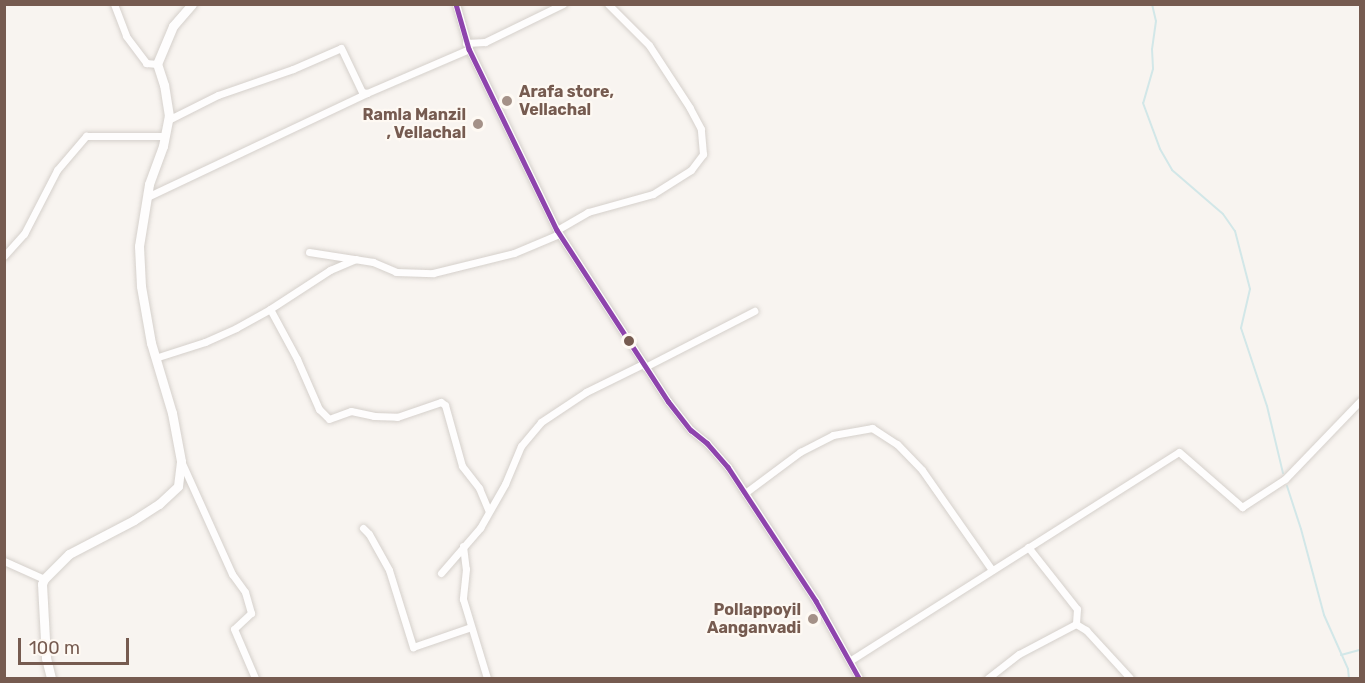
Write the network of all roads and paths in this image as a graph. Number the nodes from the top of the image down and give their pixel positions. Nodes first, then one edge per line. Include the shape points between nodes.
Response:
1 (114, 4) edge
2 (192, 4) edge
3 (456, 4) edge
4 (563, 4) edge
5 (608, 4) edge
6 (468, 46) junction
7 (157, 64) junction
8 (367, 93) junction
9 (168, 120) junction
10 (165, 136) junction
11 (147, 197) junction
12 (558, 232) junction
13 (309, 252) dead end
14 (4, 256) edge
15 (356, 259) junction
16 (270, 309) junction
17 (754, 311) dead end
18 (155, 358) junction
19 (644, 365) junction
20 (1360, 401) edge
21 (181, 461) junction
22 (745, 494) junction
23 (489, 511) junction
24 (363, 528) dead end
25 (463, 546) junction
26 (1028, 547) junction
27 (4, 561) edge
28 (992, 570) junction
29 (441, 573) dead end
30 (44, 579) junction
31 (1076, 624) junction
32 (471, 627) junction
33 (851, 660) junction
34 (51, 678) edge
35 (255, 678) edge
36 (487, 678) edge
37 (859, 678) edge
38 (988, 678) edge
39 (1130, 678) edge

1 - 7 street via 132,45 146,63
2 - 7 main road via 173,26
3 - 6 street
4 - 6 street
5 - 12 street via 649,45 690,108 701,129 703,154 691,170 653,194 588,212
6 - 8 street
6 - 12 street
7 - 9 main road via 165,85
8 - 9 street via 362,92 341,48 218,94
8 - 11 street
9 - 10 main road
10 - 11 main road
10 - 14 street via 86,136 57,170 24,234
11 - 18 main road via 139,246
12 - 15 street via 514,253 433,273 396,272
12 - 19 street
13 - 15 street
15 - 16 street via 330,270
16 - 18 street via 205,342
16 - 23 street via 319,409 329,419 351,411 397,417 441,402 445,405 462,466 479,488
17 - 19 street
18 - 21 main road via 172,413
19 - 22 street via 691,430 728,467
19 - 23 street via 586,392 541,422 521,446 506,484
20 - 26 street via 1286,479 1242,507 1179,452
21 - 30 main road via 178,486 159,504 69,554
21 - 35 street via 232,574 245,592 251,613 234,629
22 - 28 street via 800,453 833,435 873,428 897,444 922,470
22 - 33 street
23 - 25 street
24 - 32 street via 389,570 413,647
25 - 29 street
25 - 32 street via 463,599
26 - 28 street
26 - 31 street via 1077,609
27 - 30 street
28 - 33 street
30 - 34 main road via 46,658
31 - 38 street via 1019,654
31 - 39 street
32 - 36 street
33 - 37 street

